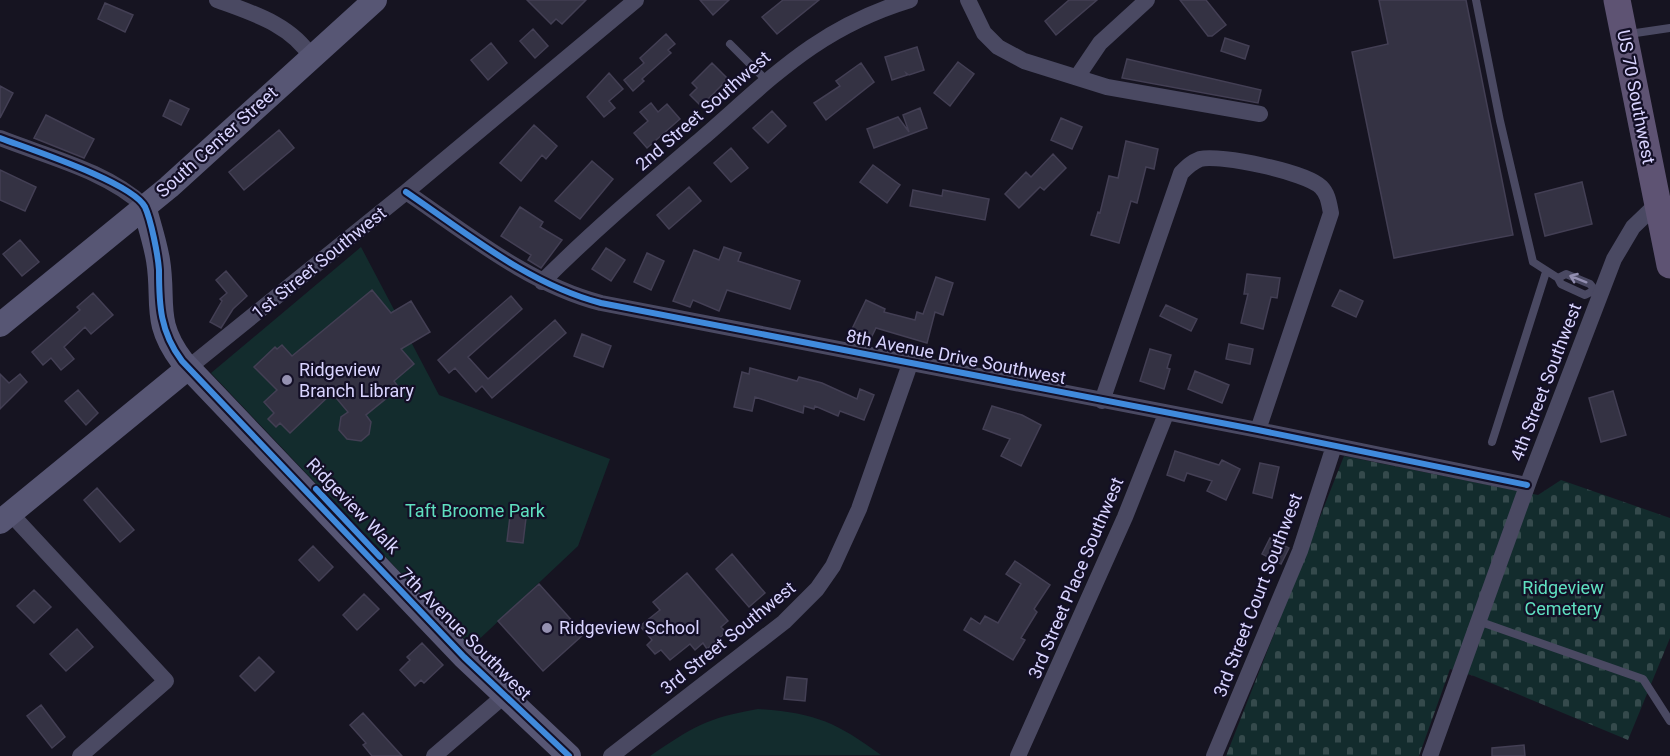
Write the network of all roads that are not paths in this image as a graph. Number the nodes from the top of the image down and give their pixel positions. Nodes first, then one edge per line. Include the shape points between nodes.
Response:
1 (220, 0) edge
2 (375, 0) edge
3 (636, 0) edge
4 (910, 0) edge
5 (968, 0) edge
6 (1147, 0) edge
7 (1476, 0) edge
8 (1617, 0) edge
9 (1670, 28) edge
10 (1624, 35) junction
11 (730, 44) dead end
12 (312, 58) junction
13 (1077, 77) junction
14 (767, 81) junction
15 (1260, 114) dead end
16 (0, 138) edge
17 (406, 192) junction
18 (1664, 202) edge
19 (144, 206) junction
20 (1670, 265) edge
21 (1546, 272) junction
22 (542, 282) junction
23 (1597, 292) junction
24 (0, 325) edge
25 (910, 364) junction
26 (188, 368) junction
27 (1102, 401) junction
28 (1166, 414) junction
29 (1258, 430) junction
30 (1492, 442) dead end
31 (1334, 446) junction
32 (1527, 485) junction
33 (5, 518) edge
34 (1478, 621) junction
35 (505, 695) junction
36 (1670, 721) edge
37 (80, 756) edge
38 (434, 756) edge
39 (569, 756) edge
40 (611, 756) edge
41 (1018, 756) edge
42 (1214, 756) edge
43 (1430, 756) edge

1 - 12 street via 290,31
2 - 12 street, South Center Street
3 - 17 street, 1st Street Southwest
4 - 14 street, 2nd Street Southwest via 843,25
5 - 13 street via 979,24 998,46 1024,61
6 - 13 street via 1100,43
7 - 21 lane via 1529,252 1533,262
8 - 10 main road, US 70 Southwest
9 - 10 lane
10 - 18 main road, US 70 Southwest
11 - 14 lane
12 - 19 street, South Center Street
13 - 15 street via 1107,87
14 - 22 street, 2nd Street Southwest
16 - 19 street via 106,180 129,191
17 - 22 street, 8th Avenue Drive Southwest
17 - 26 street, 1st Street Southwest
18 - 20 main road, US 70 Southwest
18 - 23 street, 4th Street Southwest via 1623,242
19 - 24 street, South Center Street
19 - 26 street, 7th Avenue Southwest via 158,261 164,330
21 - 23 lane via 1558,278 1566,274 1590,284
21 - 30 lane
22 - 25 street, 8th Avenue Drive Southwest via 568,295 601,303
23 - 32 street, 4th Street Southwest
25 - 27 street, 8th Avenue Drive Southwest
25 - 40 street, 3rd Street Southwest via 859,509 833,566 817,589 784,622
26 - 33 street, 1st Street Southwest
26 - 35 street, 7th Avenue Southwest via 357,548
27 - 28 street, 8th Avenue Drive Southwest
27 - 29 street via 1181,173 1202,159 1212,158 1295,172 1309,177 1327,195 1330,213
28 - 29 street, 8th Avenue Drive Southwest
28 - 41 street, 3rd Street Place Southwest via 1125,517
29 - 31 street, 8th Avenue Drive Southwest
31 - 32 street, 8th Avenue Drive Southwest
31 - 42 street, 3rd Street Court Southwest via 1300,551
32 - 34 street, 4th Street Southwest
33 - 37 street via 166,681
34 - 36 lane via 1643,679
34 - 43 street, 4th Street Southwest
35 - 38 street
35 - 39 street, 7th Avenue Southwest

